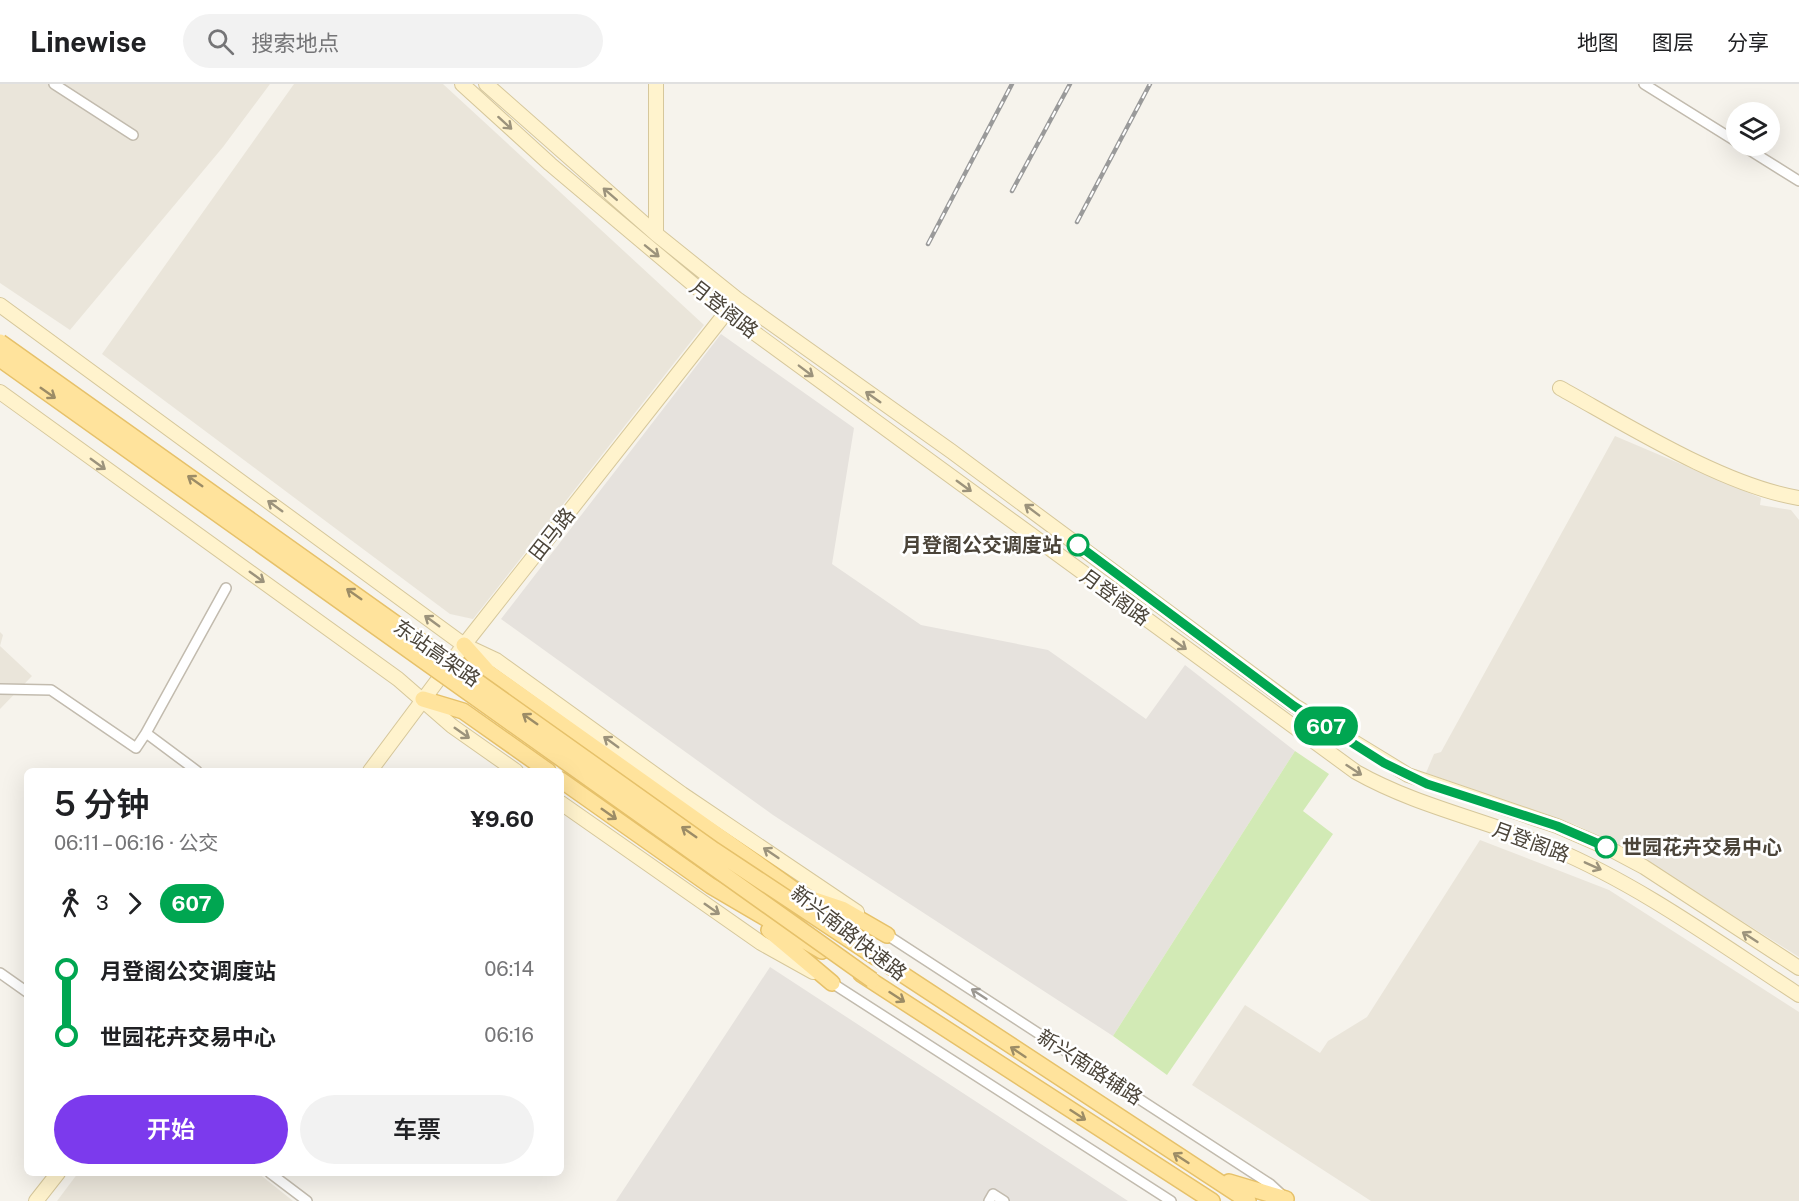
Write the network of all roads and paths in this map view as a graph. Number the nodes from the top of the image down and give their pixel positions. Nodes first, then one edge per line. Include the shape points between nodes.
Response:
1 (54, 84) edge
2 (462, 84) edge
3 (486, 84) edge
4 (656, 84) edge
5 (1644, 84) edge
6 (134, 135) dead end
7 (1726, 135) edge
8 (1759, 156) edge
9 (1799, 181) edge
10 (656, 234) junction
11 (736, 298) junction
12 (0, 305) edge
13 (726, 312) junction
14 (0, 342) edge
15 (0, 359) edge
16 (1560, 388) dead end
17 (0, 392) edge
18 (1799, 498) edge
19 (226, 588) dead end
20 (464, 645) junction
21 (0, 689) edge
22 (423, 699) junction
23 (146, 733) junction
24 (193, 768) edge
25 (372, 768) edge
26 (512, 768) edge
27 (544, 768) edge
28 (564, 782) edge
29 (564, 805) edge
30 (711, 886) junction
31 (803, 896) junction
32 (887, 935) junction
33 (877, 958) junction
34 (1799, 968) edge
35 (0, 973) edge
36 (872, 981) junction
37 (832, 983) junction
38 (24, 990) edge
39 (1799, 995) edge
40 (56, 1176) edge
41 (274, 1176) edge
42 (1210, 1177) junction
43 (1207, 1199) edge
44 (1288, 1200) edge
45 (36, 1201) edge
46 (306, 1201) edge
47 (989, 1201) edge
48 (1004, 1201) edge
49 (1172, 1201) edge
50 (1248, 1201) edge

1 - 6 street
2 -> 13 main road, 月登阁路 via 549,164
10 -> 3 main road, 月登阁路
4 - 10 main road
5 - 7 street
8 - 9 street
10 - 11 main road, 月登阁路
11 - 13 main road, 田马路
34 -> 11 main road, 月登阁路 via 1612,850 1557,826 1427,784 1343,738
20 -> 12 main road
13 - 20 main road, 田马路
13 -> 39 main road, 月登阁路 via 1356,772 1400,795 1550,847 1602,870
33 -> 14 main road, 东站高架路, bridge via 714,850
15 -> 36 main road, 东站高架路, bridge
16 - 18 main road via 1732,477
17 -> 22 main road
19 - 23 street
20 - 22 main road, 田马路
20 - 31 main road, 新兴南路快速路 via 488,672
32 -> 20 main road via 496,660
21 - 23 street via 51,690 136,748
22 - 25 main road, 田马路
22 -> 26 main road via 452,726
22 - 27 main road via 463,711
23 - 24 street
28 -> 30 main road, 新兴南路快速路
29 -> 37 main road via 761,943
30 - 36 main road, 新兴南路快速路
30 - 37 main road via 792,947
31 - 32 main road via 842,909
31 - 33 main road, 新兴南路快速路
44 -> 32 street, 新兴南路辅路 via 1270,1184
42 -> 33 main road, 新兴南路快速路
35 - 38 street
36 -> 43 main road, 新兴南路快速路
37 - 49 street
40 - 45 main road
41 - 46 street
42 - 44 main road
42 - 50 main road, 新兴南路快速路
47 - 48 street via 993,1194

